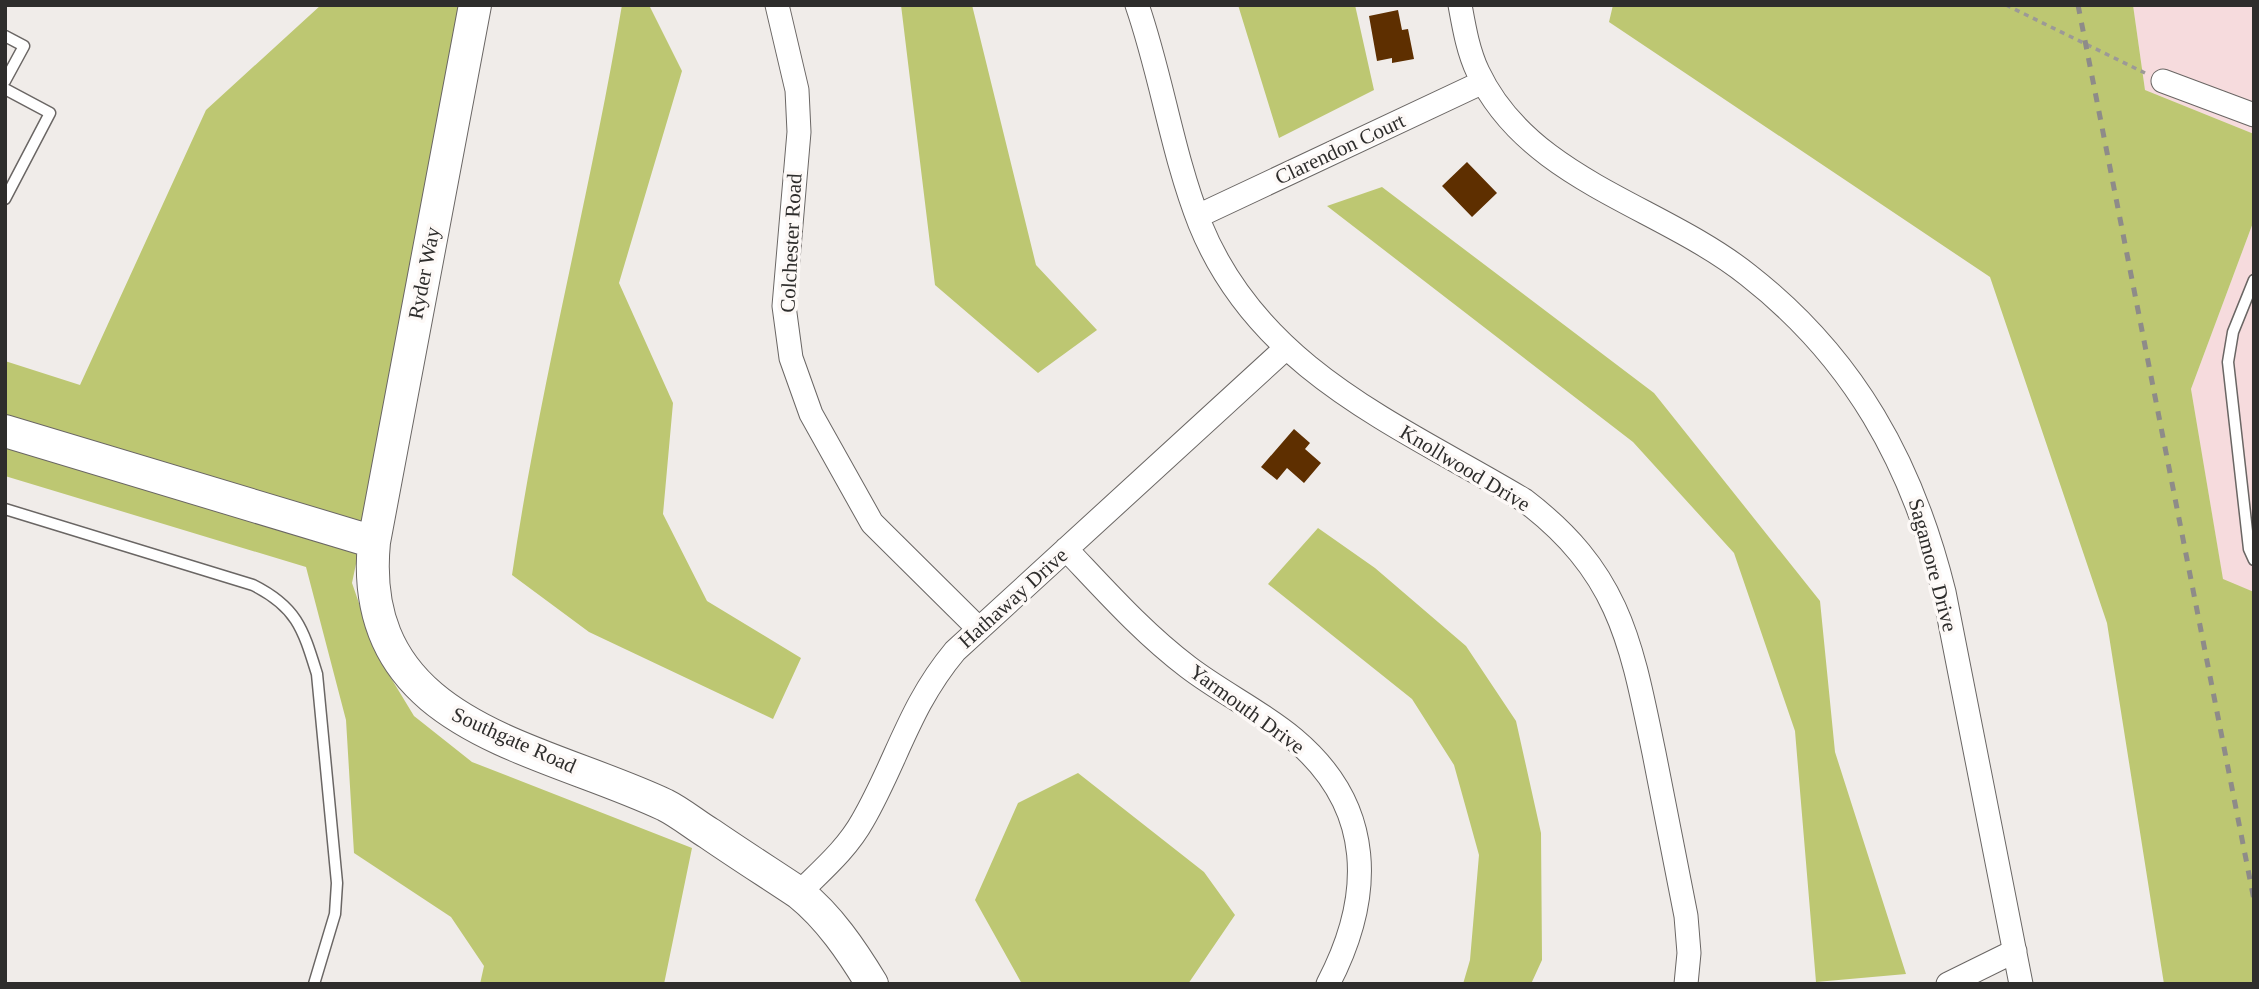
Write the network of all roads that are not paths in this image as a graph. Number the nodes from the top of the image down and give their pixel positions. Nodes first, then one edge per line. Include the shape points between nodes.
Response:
1 (475, 5) edge
2 (777, 5) edge
3 (1137, 5) edge
4 (1460, 5) edge
5 (5, 36) edge
6 (5, 81) edge
7 (2162, 81) road end
8 (1483, 82) junction
9 (5, 89) edge
10 (2254, 115) edge
11 (5, 199) edge
12 (1198, 216) junction
13 (2254, 280) edge
14 (1286, 348) junction
15 (5, 431) edge
16 (5, 509) edge
17 (374, 542) junction
18 (1066, 550) junction
19 (2254, 560) edge
20 (979, 629) junction
21 (799, 893) junction
22 (2015, 951) junction
23 (314, 984) edge
24 (872, 984) edge
25 (1328, 984) edge
26 (1686, 984) edge
27 (1948, 984) edge
28 (2021, 984) edge

1 - 17 street, Ryder Way
2 - 20 street, Colchester Road via 796,90 799,132 784,306 791,358 811,414 872,523
3 - 12 street, Knollwood Drive via 1184,181
4 - 8 street, Sagamore Drive
5 - 6 lane via 24,46
7 - 10 street
8 - 12 street, Clarendon Court
8 - 22 street, Sagamore Drive via 1516,126 1555,161 1696,240 1788,309 1835,359 1889,438 1931,539
9 - 11 lane via 50,113
12 - 14 street, Knollwood Drive via 1220,264 1243,299
13 - 19 lane via 2234,331 2228,362 2249,549
14 - 18 street, Hathaway Drive
14 - 26 street, Knollwood Drive via 1365,409 1524,500 1567,537 1602,581 1635,659 1686,916
15 - 17 street
16 - 23 lane via 253,584 278,597 294,616 317,674 337,883 335,914
17 - 21 street, Southgate Road via 372,578 384,632 402,665 439,705 474,727 667,806
18 - 20 street, Hathaway Drive
18 - 25 street, Yarmouth Drive via 1143,629 1188,667 1291,737 1334,786 1353,828 1360,884 1349,939
20 - 21 street, Hathaway Drive via 931,680 847,845
21 - 24 street, Southgate Road via 855,955
22 - 27 street
22 - 28 street, Sagamore Drive

